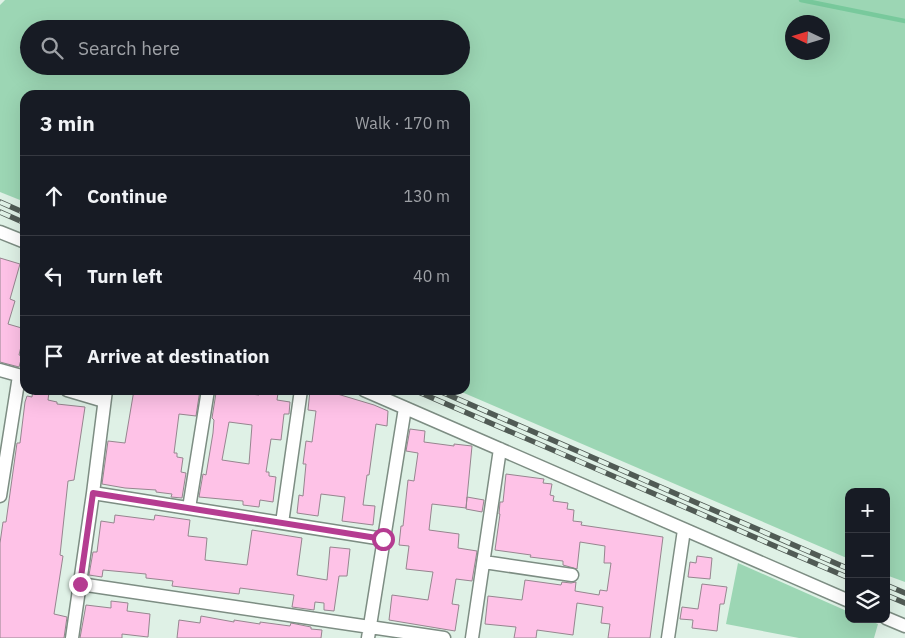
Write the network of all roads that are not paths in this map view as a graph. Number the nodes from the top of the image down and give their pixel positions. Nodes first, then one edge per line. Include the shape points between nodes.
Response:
1 (0, 232) edge
2 (20, 240) edge
3 (0, 370) edge
4 (20, 375) edge
5 (20, 387) edge
6 (207, 395) edge
7 (300, 395) edge
8 (375, 395) edge
9 (105, 396) edge
10 (405, 408) junction
11 (500, 449) junction
12 (93, 493) junction
13 (0, 496) edge
14 (189, 508) junction
15 (282, 523) junction
16 (684, 530) junction
17 (383, 539) junction
18 (484, 562) junction
19 (572, 575) dead end
20 (80, 584) junction
21 (845, 599) edge
22 (890, 620) edge
23 (905, 626) edge
24 (369, 633) edge
25 (72, 638) edge
26 (444, 638) edge
27 (472, 638) edge
28 (668, 638) edge

1 - 2 street
3 - 4 street
5 - 13 street
6 - 14 street
7 - 15 street
8 - 10 street
9 - 12 street
10 - 11 street
10 - 17 street
11 - 16 street
11 - 18 street
12 - 14 street
12 - 20 street
14 - 15 street
15 - 17 street
16 - 21 street
16 - 28 street
17 - 24 street
18 - 19 street
18 - 27 street
20 - 24 street
20 - 25 street
22 - 23 street
24 - 26 street

